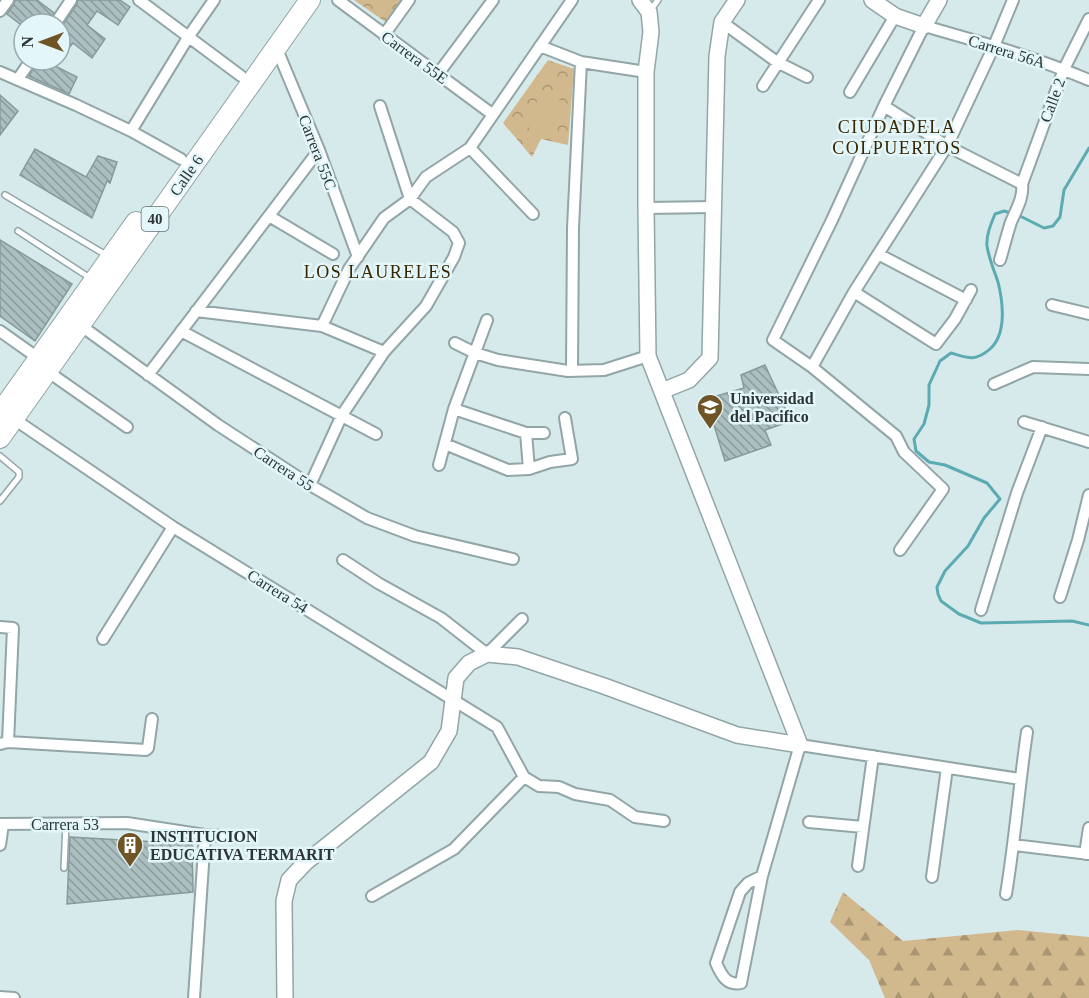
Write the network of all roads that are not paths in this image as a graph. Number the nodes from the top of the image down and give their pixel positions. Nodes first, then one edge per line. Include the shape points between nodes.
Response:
1 (8, 0) edge
2 (139, 0) edge
3 (214, 0) edge
4 (294, 0) edge
5 (310, 0) edge
6 (338, 0) edge
7 (409, 0) edge
8 (493, 0) edge
9 (572, 0) edge
10 (737, 0) edge
11 (819, 0) edge
12 (872, 0) edge
13 (939, 0) edge
14 (1013, 0) edge
15 (649, 4) edge
16 (0, 11) edge
17 (895, 16) junction
18 (1089, 19) edge
19 (722, 22) junction
20 (924, 26) junction
21 (384, 35) junction
22 (189, 36) junction
23 (540, 46) junction
24 (994, 46) junction
25 (276, 47) junction
26 (581, 62) junction
27 (777, 62) junction
28 (1064, 69) junction
29 (0, 72) edge
30 (23, 72) edge
31 (646, 72) junction
32 (438, 74) junction
33 (241, 76) junction
34 (807, 77) dead end
35 (18, 79) junction
36 (1089, 80) edge
37 (763, 86) dead end
38 (850, 92) dead end
39 (380, 106) dead end
40 (884, 106) junction
41 (492, 114) junction
42 (131, 131) junction
43 (946, 146) junction
44 (470, 148) junction
45 (319, 150) junction
46 (181, 159) junction
47 (1022, 184) junction
48 (5, 195) dead end
49 (410, 199) junction
50 (714, 207) junction
51 (646, 208) junction
52 (533, 214) dead end
53 (269, 216) junction
54 (18, 231) dead end
55 (333, 254) dead end
56 (878, 254) junction
57 (358, 257) junction
58 (110, 258) junction
59 (1000, 260) dead end
60 (94, 281) junction
61 (854, 292) junction
62 (1052, 305) dead end
63 (196, 311) junction
64 (1089, 314) edge
65 (487, 320) dead end
66 (80, 325) junction
67 (322, 326) junction
68 (0, 331) edge
69 (181, 331) junction
70 (455, 343) dead end
71 (384, 352) junction
72 (475, 353) junction
73 (648, 356) junction
74 (43, 364) junction
75 (812, 368) junction
76 (1089, 369) edge
77 (572, 371) junction
78 (148, 375) junction
79 (994, 384) dead end
80 (662, 391) junction
81 (454, 410) junction
82 (4, 411) edge
83 (342, 415) junction
84 (565, 418) dead end
85 (1024, 422) dead end
86 (127, 427) dead end
87 (1042, 428) junction
88 (526, 433) junction
89 (544, 433) dead end
90 (376, 434) dead end
91 (0, 438) edge
92 (1089, 442) edge
93 (445, 444) junction
94 (0, 456) edge
95 (439, 465) dead end
96 (529, 469) junction
97 (310, 485) junction
98 (1089, 495) edge
99 (0, 501) edge
100 (173, 527) junction
101 (1084, 541) edge
102 (900, 550) dead end
103 (513, 559) dead end
104 (343, 560) dead end
105 (1060, 597) dead end
106 (981, 609) dead end
107 (522, 619) dead end
108 (0, 627) edge
109 (103, 639) dead end
110 (487, 654) junction
111 (454, 701) junction
112 (152, 719) dead end
113 (1027, 732) dead end
114 (4, 743) edge
115 (800, 745) junction
116 (873, 756) junction
117 (946, 768) junction
118 (524, 777) junction
119 (1020, 779) junction
120 (664, 821) dead end
121 (809, 822) dead end
122 (2, 824) edge
123 (66, 824) junction
124 (863, 827) junction
125 (1089, 828) edge
126 (205, 835) junction
127 (237, 837) dead end
128 (0, 845) edge
129 (1014, 845) junction
130 (1087, 854) edge
131 (858, 866) dead end
132 (64, 868) dead end
133 (762, 876) junction
134 (932, 877) dead end
135 (1006, 894) dead end
136 (372, 896) dead end
137 (0, 997) edge
138 (14, 998) edge
139 (194, 998) edge
140 (285, 998) edge

1 - 16 street
2 - 22 street
3 - 22 street
4 - 33 highway, Calle 6 / 40
5 - 25 highway, Calle 6 / 40
6 - 21 street, Carrera 55E
7 - 21 street
8 - 32 street
9 - 23 street
10 - 19 main road
11 - 27 street
12 - 17 main road
13 - 20 main road
14 - 24 street
15 - 31 main road via 651,32
17 - 20 main road
17 - 38 street
18 - 28 street, Calle 2
19 - 27 street
19 - 50 main road via 717,56
20 - 24 street, Carrera 56A
20 - 40 street
21 - 32 street, Carrera 55E
22 - 33 street
22 - 42 street
23 - 26 street
23 - 41 street
24 - 28 street, Carrera 56A
24 - 43 street
25 - 45 street, Carrera 55C
25 - 66 highway, Calle 6 / 40
26 - 31 street
26 - 77 street via 573,228
27 - 34 street
27 - 37 street
28 - 36 street, Carrera 56A
28 - 47 street, Calle 2
29 - 35 street
30 - 35 street
31 - 51 main road
32 - 41 street, Carrera 55E
33 - 46 highway, Calle 6 / 40
35 - 42 street
39 - 49 street
40 - 43 street
40 - 75 street via 773,340
41 - 44 street
42 - 46 street
43 - 47 street
43 - 56 street
44 - 49 street via 426,177
44 - 52 street
45 - 53 street
45 - 57 street, Carrera 55C
46 - 58 highway, Calle 6 / 40
47 - 59 street, Calle 2 via 1022,195
48 - 58 lane
49 - 57 street via 384,218
49 - 71 street via 453,232 459,243 426,306
50 - 51 street
50 - 80 main road via 710,358 689,380
51 - 73 main road
53 - 55 street
53 - 63 street
54 - 60 lane
56 - 61 street
56 - 61 street via 968,295 955,319 936,344
57 - 67 street
58 - 60 highway, Calle 6 / 40
60 - 74 highway, Calle 6 / 40
61 - 75 street
62 - 64 street
63 - 67 street
63 - 69 street
65 - 72 street
66 - 74 highway, Calle 6 / 40
66 - 78 street, Carrera 55
67 - 71 street
68 - 74 street
69 - 78 street
69 - 83 street
70 - 72 street
71 - 83 street
72 - 77 street
72 - 81 street
73 - 77 street via 604,370
73 - 80 main road
74 - 82 highway, Calle 6 / 40
74 - 86 street
75 - 102 street via 896,436 904,452 943,489
76 - 79 street via 1033,367
78 - 97 street, Carrera 55
80 - 115 main road
81 - 88 street
81 - 93 street
82 - 91 highway, Calle 6 / 40
82 - 100 street, Carrera 54
83 - 90 street
83 - 97 street
84 - 96 street via 572,459
85 - 87 street
87 - 92 street
87 - 106 street
88 - 89 street
88 - 96 street
93 - 95 street
93 - 96 street via 508,470
94 - 99 lane via 19,472 19,477
97 - 103 street, Carrera 55 via 367,518 416,536
98 - 101 street
100 - 109 street
100 - 111 street, Carrera 54
101 - 105 street
104 - 110 street via 441,618
107 - 110 street
108 - 114 street via 13,628
110 - 111 main road via 469,663 456,678
110 - 115 main road via 518,657 737,735
111 - 118 street, Carrera 54 via 497,727
111 - 140 main road via 449,730 431,762 289,880 284,901
112 - 114 street via 146,750
113 - 119 street
115 - 116 street
115 - 133 street
116 - 117 street
116 - 124 street
117 - 119 street
117 - 134 street
118 - 120 street via 539,786 610,800 635,817
118 - 136 street via 454,849
119 - 129 street
121 - 124 street
122 - 123 street, Carrera 53
122 - 128 street
123 - 126 street, Carrera 53 via 127,823
123 - 132 lane
124 - 131 street
125 - 130 street
126 - 127 street, Carrera 53
126 - 139 street
129 - 130 street
129 - 135 street
133 - 133 street via 740,892 716,963 723,979 735,984 741,983
137 - 138 street

